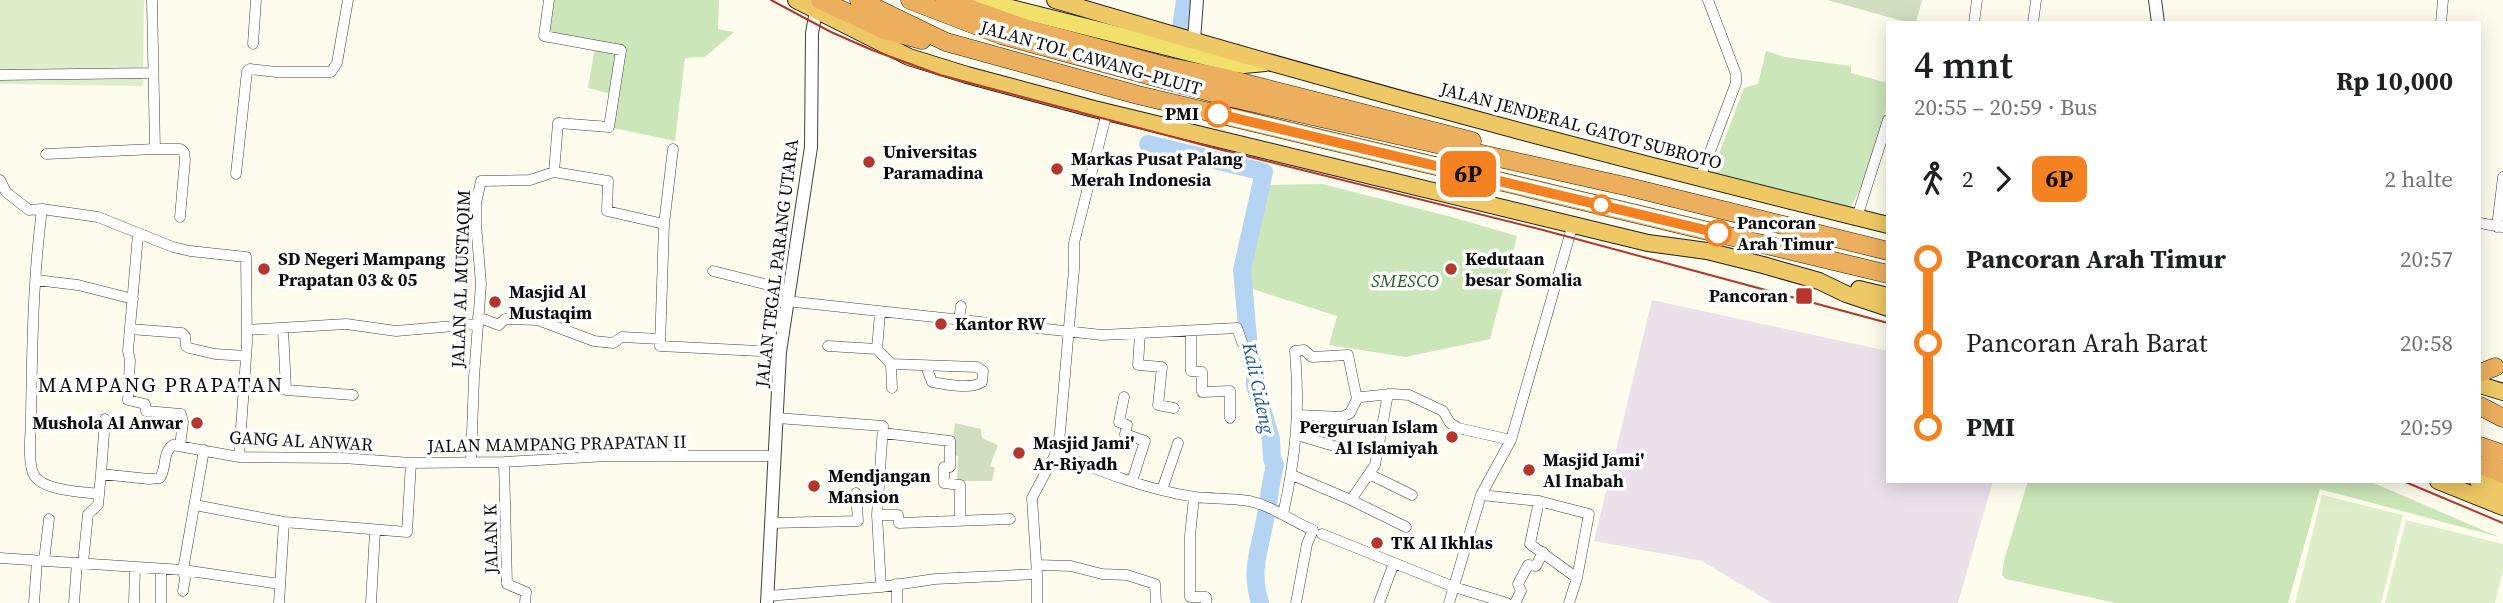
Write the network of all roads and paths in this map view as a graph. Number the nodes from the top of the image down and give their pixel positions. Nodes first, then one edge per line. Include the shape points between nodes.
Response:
1 (152, 0) edge
2 (256, 0) edge
3 (348, 0) edge
4 (549, 0) edge
5 (796, 0) edge
6 (859, 0) edge
7 (910, 0) edge
8 (945, 0) edge
9 (978, 0) edge
10 (1055, 0) edge
11 (1197, 0) edge
12 (1708, 0) edge
13 (1977, 0) edge
14 (2036, 0) edge
15 (2155, 0) edge
16 (2443, 0) edge
17 (818, 6) edge
18 (1974, 21) edge
19 (2033, 21) edge
20 (2158, 21) edge
21 (2441, 21) edge
22 (1194, 40) junction
23 (946, 42) junction
24 (253, 44) dead end
25 (1265, 62) junction
26 (153, 73) junction
27 (0, 75) edge
28 (1221, 76) junction
29 (1107, 112) junction
30 (1886, 126) edge
31 (155, 149) junction
32 (673, 149) dead end
33 (46, 154) dead end
34 (554, 172) junction
35 (236, 174) dead end
36 (2503, 177) edge
37 (1700, 178) junction
38 (0, 180) edge
39 (1629, 187) junction
40 (42, 209) junction
41 (180, 217) dead end
42 (1857, 217) junction
43 (2481, 223) edge
44 (664, 224) junction
45 (1573, 224) junction
46 (1886, 224) edge
47 (2500, 227) edge
48 (138, 234) junction
49 (1886, 251) edge
50 (713, 271) dead end
51 (1886, 274) edge
52 (36, 280) junction
53 (1819, 281) junction
54 (1886, 295) edge
55 (787, 296) junction
56 (133, 299) junction
57 (961, 306) dead end
58 (1886, 307) edge
59 (880, 313) junction
60 (959, 319) junction
61 (477, 321) junction
62 (130, 329) junction
63 (283, 329) junction
64 (247, 330) junction
65 (1068, 331) junction
66 (1191, 331) junction
67 (1140, 333) junction
68 (660, 339) junction
69 (1242, 342) dead end
70 (828, 346) dead end
71 (877, 349) junction
72 (780, 352) junction
73 (246, 356) junction
74 (891, 364) junction
75 (926, 366) junction
76 (2481, 385) edge
77 (892, 388) dead end
78 (2503, 393) edge
79 (1388, 394) junction
80 (353, 395) dead end
81 (1124, 397) dead end
82 (1357, 399) junction
83 (2481, 407) edge
84 (1174, 408) dead end
85 (1298, 415) junction
86 (777, 418) junction
87 (1230, 418) dead end
88 (2503, 418) edge
89 (105, 419) dead end
90 (883, 433) junction
91 (1297, 435) junction
92 (1511, 440) junction
93 (1178, 443) dead end
94 (180, 446) junction
95 (1334, 446) dead end
96 (2481, 446) edge
97 (204, 450) junction
98 (1056, 453) junction
99 (2503, 454) edge
100 (775, 456) junction
101 (239, 457) junction
102 (471, 461) junction
103 (504, 461) junction
104 (411, 463) junction
105 (2481, 465) edge
106 (2503, 473) edge
107 (101, 474) junction
108 (1369, 474) junction
109 (1292, 475) junction
110 (1132, 481) junction
111 (2481, 482) edge
112 (2443, 483) edge
113 (1162, 490) junction
114 (2503, 491) edge
115 (856, 493) dead end
116 (99, 494) junction
117 (1412, 495) dead end
118 (1481, 495) junction
119 (1194, 497) junction
120 (1351, 500) junction
121 (1539, 501) junction
122 (195, 505) junction
123 (2503, 507) edge
124 (1280, 512) junction
125 (877, 515) junction
126 (49, 519) dead end
127 (1010, 519) dead end
128 (960, 520) junction
129 (284, 522) junction
130 (771, 523) junction
131 (1406, 527) dead end
132 (375, 531) junction
133 (1317, 532) junction
134 (1544, 552) junction
135 (0, 558) edge
136 (41, 561) junction
137 (80, 563) junction
138 (1394, 563) junction
139 (135, 567) junction
140 (1037, 569) junction
141 (161, 570) junction
142 (183, 570) junction
143 (1577, 578) junction
144 (280, 584) junction
145 (897, 584) junction
146 (880, 587) junction
147 (1454, 587) junction
148 (183, 591) dead end
149 (767, 600) edge
150 (34, 603) edge
151 (74, 603) edge
152 (134, 603) edge
153 (162, 603) edge
154 (279, 603) edge
155 (371, 603) edge
156 (525, 603) edge
157 (897, 603) edge
158 (1037, 603) edge
159 (1156, 603) edge
160 (1206, 603) edge
161 (1296, 603) edge
162 (1379, 603) edge
163 (1449, 603) edge
164 (1507, 603) edge
165 (1516, 603) edge
166 (1569, 603) edge

1 - 26 street
2 - 24 street
3 - 35 street via 337,63 331,72 247,71
4 - 34 street via 544,36 621,51 609,127 558,122
5 - 17 highway
6 - 23 highway, JALAN TOL CAWANG–PLUIT
7 - 39 highway, JALAN TOL CAWANG–PLUIT via 1001,35 1232,98
8 - 28 highway via 1027,29 1164,66
9 - 25 main road, JALAN JENDERAL GATOT SUBROTO via 1230,63
9 - 28 highway via 990,9 1168,56
10 - 22 highway, JALAN JENDERAL GATOT SUBROTO
11 - 22 street
12 - 37 street via 1736,83
13 - 18 street
14 - 19 street
15 - 20 street
16 - 21 street
17 - 23 highway via 885,30
17 - 29 highway via 909,57
17 - 55 street, JALAN TEGAL PARANG UTARA via 812,33 811,147
22 - 25 highway, JALAN JENDERAL GATOT SUBROTO
23 - 51 highway, JALAN TOL CAWANG–PLUIT via 1138,95
25 - 37 highway, JALAN JENDERAL GATOT SUBROTO
26 - 27 street
26 - 31 street
28 - 39 highway via 1443,132
29 - 45 highway
29 - 65 street via 1074,243
30 - 42 street
31 - 33 street
31 - 41 street via 184,152
32 - 44 street
34 - 44 street via 608,181 607,211
34 - 61 street, JALAN AL MUSTAQIM via 530,180 481,181 476,203 481,284
36 - 47 street
37 - 42 highway, JALAN JENDERAL GATOT SUBROTO
38 - 40 street via 6,192 29,210
39 - 49 highway, JALAN TOL CAWANG–PLUIT
40 - 48 street via 98,217
40 - 52 street
42 - 46 highway, JALAN JENDERAL GATOT SUBROTO
43 - 47 street
44 - 68 street
45 - 53 highway via 1648,243 1707,251
45 - 92 street
48 - 56 street
48 - 64 street via 190,251 246,257
50 - 55 street
52 - 56 street
52 - 116 street via 33,473 62,489
53 - 54 highway
53 - 58 highway
55 - 59 street
55 - 72 street, JALAN TEGAL PARANG UTARA
56 - 62 street
57 - 60 street
59 - 60 street
59 - 71 street
60 - 65 street
61 - 63 street via 396,331 346,324
61 - 68 street via 499,325 505,319 538,320 594,341 614,343 622,337
61 - 102 street, JALAN AL MUSTAQIM
62 - 73 street via 182,333 189,348
62 - 94 street via 128,400 145,404 146,411 181,414
63 - 64 street
63 - 80 street via 286,390
64 - 73 street
65 - 67 street
65 - 98 street
66 - 67 street
66 - 69 street via 1237,328
66 - 87 street via 1191,371 1202,372 1202,392 1230,391
67 - 84 street via 1138,365 1161,367 1157,405
68 - 72 street via 660,346
70 - 71 street
71 - 74 street
72 - 86 street, JALAN TEGAL PARANG UTARA
73 - 101 street
74 - 75 street
74 - 77 street
75 - 75 street via 932,382 939,383 976,386 984,374 977,367
76 - 78 highway
79 - 82 street
79 - 92 street via 1409,395 1437,407 1458,428
79 - 108 street via 1379,453
81 - 110 street via 1119,422 1127,425 1125,435 1145,441
82 - 85 street via 1342,416
82 - 85 street via 1348,355 1312,357 1304,350 1295,351
83 - 88 highway
85 - 91 street
86 - 90 street via 882,425
86 - 100 street, JALAN TEGAL PARANG UTARA
89 - 107 street
90 - 125 street
90 - 128 street via 950,441 950,467 944,467 944,483 960,485
91 - 95 street
91 - 109 street
92 - 118 street
93 - 113 street
94 - 97 street
94 - 107 street via 168,448 160,478
96 - 99 highway
97 - 101 street, GANG AL ANWAR
97 - 122 street, GANG AL ANWAR
98 - 110 street
98 - 140 street via 1032,498
100 - 103 street, JALAN MAMPANG PRAPATAN II
100 - 130 street, JALAN TEGAL PARANG UTARA
101 - 104 street, GANG AL ANWAR
102 - 103 street, JALAN MAMPANG PRAPATAN II
102 - 104 street, JALAN MAMPANG PRAPATAN II
103 - 156 street, JALAN K via 508,584 526,592
104 - 132 street, JALAN MAMPANG PRAPATAN II via 407,532
105 - 106 highway
107 - 116 street
108 - 117 street
108 - 120 street
109 - 120 street
109 - 124 street
110 - 113 street
111 - 114 highway
112 - 123 highway
113 - 119 street
115 - 130 street via 858,521
116 - 137 street via 99,505 88,514
118 - 121 street
118 - 147 street
119 - 124 street via 1248,501
119 - 160 street via 1190,597 1206,597
120 - 131 street
121 - 134 street via 1530,542
121 - 143 street via 1589,514
122 - 129 street, JALAN MAMPANG PRAPATAN II
122 - 142 street
124 - 133 street
125 - 128 street via 898,514 899,523
125 - 146 street
126 - 136 street
127 - 128 street
129 - 132 street, JALAN MAMPANG PRAPATAN II
129 - 144 street
130 - 149 street, JALAN TEGAL PARANG UTARA
132 - 155 street
133 - 138 street
133 - 161 street via 1307,544
134 - 143 street
134 - 165 street via 1536,566 1528,565 1518,584 1521,591
135 - 136 street
136 - 137 street
136 - 150 street
137 - 139 street
137 - 151 street
138 - 147 street
138 - 162 street
139 - 141 street
139 - 152 street
140 - 145 street
140 - 158 street
140 - 159 street via 1072,566 1127,575 1155,584
141 - 142 street
141 - 153 street
142 - 144 street
142 - 148 street
143 - 166 street
144 - 154 street
145 - 146 street
145 - 157 street
146 - 149 street
147 - 163 street
147 - 164 street

